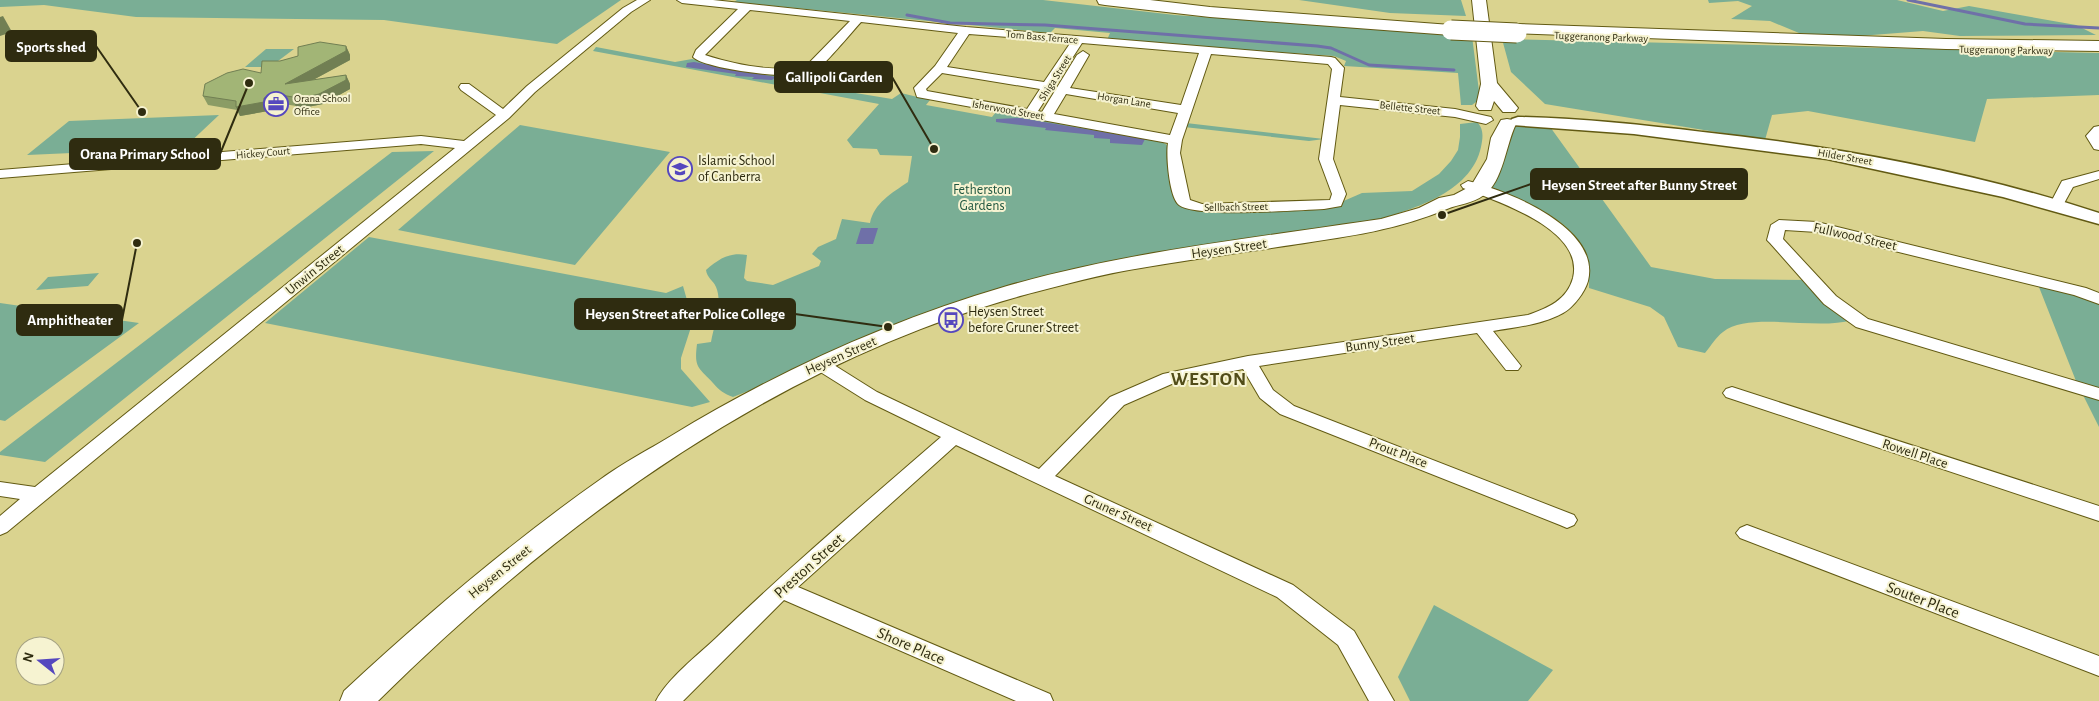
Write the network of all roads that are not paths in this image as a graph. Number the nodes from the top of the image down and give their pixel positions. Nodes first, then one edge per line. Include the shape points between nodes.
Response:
1 (645, 0) edge
2 (682, 0) edge
3 (687, 0) edge
4 (1105, 0) edge
5 (1140, 0) edge
6 (1479, 0) edge
7 (722, 2) edge
8 (630, 5) edge
9 (746, 8) junction
10 (857, 20) junction
11 (1450, 27) junction
12 (966, 30) junction
13 (1517, 31) junction
14 (1085, 41) junction
15 (2099, 46) edge
16 (1206, 50) junction
17 (2099, 51) edge
18 (939, 69) junction
19 (1489, 84) junction
20 (465, 87) dead end
21 (1049, 87) junction
22 (1062, 90) junction
23 (1334, 97) junction
24 (1185, 110) junction
25 (1030, 114) junction
26 (504, 115) junction
27 (1499, 115) junction
28 (1046, 117) junction
29 (2099, 130) edge
30 (1175, 140) junction
31 (467, 145) junction
32 (2099, 146) edge
33 (0, 174) edge
34 (2099, 175) edge
35 (1473, 187) junction
36 (2057, 204) junction
37 (2099, 219) edge
38 (2099, 299) edge
39 (1484, 329) junction
40 (1248, 362) junction
41 (820, 364) junction
42 (1512, 366) dead end
43 (1732, 393) dead end
44 (2099, 394) edge
45 (954, 436) junction
46 (1041, 478) junction
47 (0, 488) edge
48 (39, 495) junction
49 (2099, 514) edge
50 (1567, 520) dead end
51 (0, 527) edge
52 (1747, 533) dead end
53 (782, 590) junction
54 (2099, 666) edge
55 (356, 701) edge
56 (668, 701) edge
57 (1041, 701) edge
58 (1382, 701) edge

1 - 8 street, Unwin Street
2 - 3 street, Tom Bass Terrace
3 - 7 street, Tom Bass Terrace
4 - 11 highway, Tuggeranong Parkway via 1210,12
5 - 11 highway, Tuggeranong Parkway
6 - 19 main road
7 - 9 street, Tom Bass Terrace
8 - 26 street, Unwin Street
9 - 10 street, Tom Bass Terrace
9 - 10 street via 700,52 699,57 781,73 809,70
10 - 12 street, Tom Bass Terrace
11 - 13 highway, Tuggeranong Parkway, bridge
12 - 14 street, Tom Bass Terrace
12 - 18 street, Isherwood Street
13 - 15 highway, Tuggeranong Parkway
13 - 17 highway, Tuggeranong Parkway via 1868,47
14 - 16 street, Tom Bass Terrace
14 - 21 street, Shiga Street
14 - 22 street, Shiga Street
16 - 23 street, Tom Bass Terrace via 1331,60 1338,68
16 - 24 street, Sellbach Street
18 - 21 street
18 - 25 street, Isherwood Street via 920,88 921,94
19 - 27 main road
19 - 27 main road
20 - 26 street
21 - 25 street, Shiga Street
22 - 24 street, Horgan Lane
22 - 28 street, Shiga Street
23 - 27 street, Bellette Street via 1455,113
23 - 30 street, Sellbach Street via 1326,160 1339,194 1336,203 1192,206 1181,197 1173,153
24 - 30 street, Sellbach Street
25 - 28 street, Isherwood Street
26 - 31 street, Unwin Street
27 - 35 main road via 1500,138 1496,159
27 - 36 street, Hilder Street via 1797,149 1892,166
28 - 30 street, Isherwood Street
29 - 32 street via 2094,136
31 - 33 street, Hickey Court via 421,140
31 - 48 street, Unwin Street
34 - 36 street via 2067,184
35 - 39 street, Bunny Street via 1527,208 1560,230 1575,247 1583,268 1578,288 1558,308 1532,320
35 - 41 main road, Heysen Street via 1458,200 1383,225 1135,262 1015,292 928,319
36 - 37 street, Hilder Street
38 - 44 street, Fullwood Street via 2080,291 1817,227 1779,224 1775,240 1830,300 1862,323 1961,350
39 - 40 street, Bunny Street
39 - 42 street
40 - 46 street, Bunny Street via 1169,378 1117,401
40 - 50 street, Prout Place via 1266,394 1287,410
41 - 45 street, Gruner Street via 871,396
41 - 55 main road, Heysen Street via 729,412 613,484 500,570
43 - 49 street, Rowell Place
45 - 46 street, Gruner Street
45 - 53 street, Preston Street
46 - 58 street, Gruner Street via 1285,591 1346,638
47 - 48 street
48 - 51 street, Unwin Street
52 - 54 street, Souter Place
53 - 56 street, Preston Street
53 - 57 street, Shore Place

